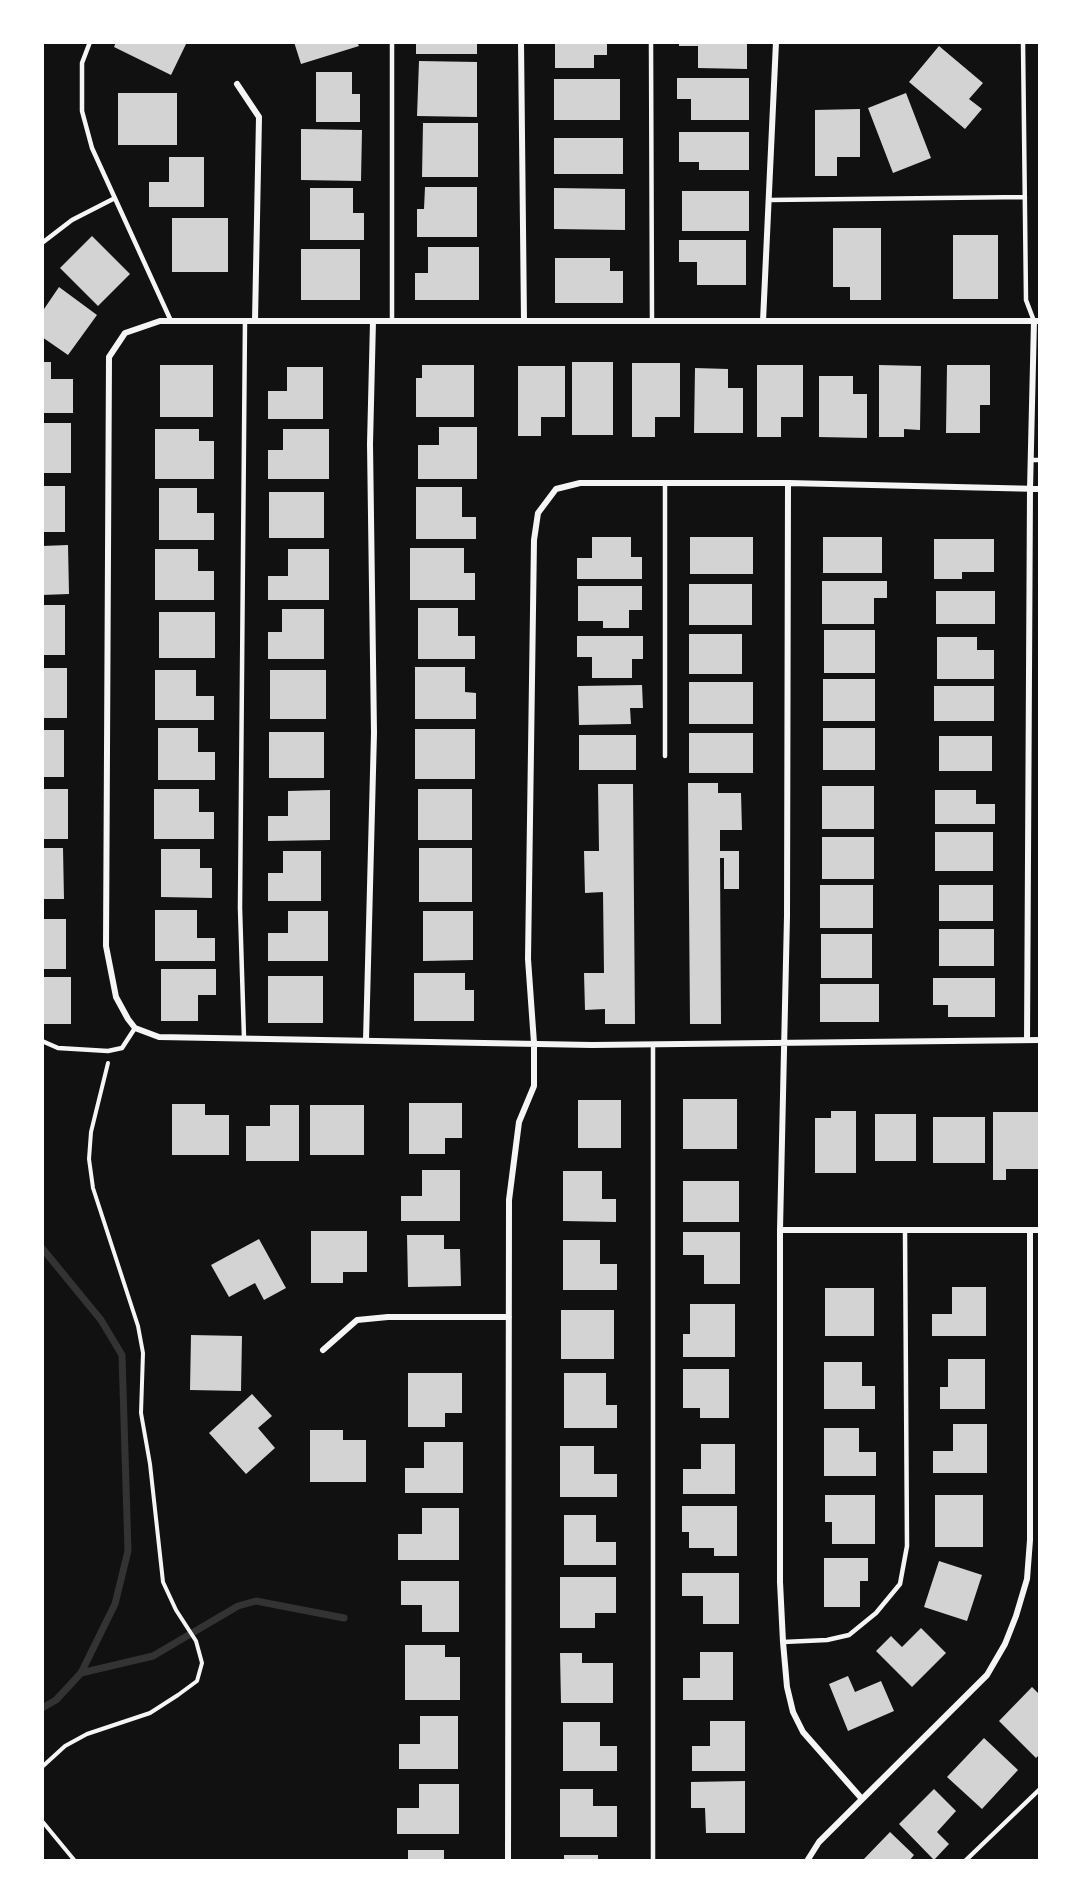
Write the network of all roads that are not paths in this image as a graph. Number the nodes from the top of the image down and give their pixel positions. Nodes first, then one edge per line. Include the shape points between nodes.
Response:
1 (90, 42) edge
2 (392, 42) edge
3 (520, 42) edge
4 (651, 42) edge
5 (776, 42) edge
6 (1023, 42) edge
7 (237, 84) dead end
8 (1025, 197) junction
9 (115, 198) junction
10 (769, 200) junction
11 (42, 243) edge
12 (171, 321) junction
13 (245, 321) junction
14 (255, 321) junction
15 (373, 321) junction
16 (392, 321) junction
17 (524, 321) junction
18 (652, 321) junction
19 (763, 321) junction
20 (1037, 321) edge
21 (1031, 460) junction
22 (1040, 460) edge
23 (665, 483) junction
24 (788, 483) junction
25 (1030, 489) junction
26 (1040, 489) edge
27 (665, 756) dead end
28 (135, 1028) junction
29 (244, 1038) junction
30 (366, 1040) junction
31 (1027, 1040) junction
32 (1040, 1040) edge
33 (42, 1041) edge
34 (534, 1043) junction
35 (784, 1043) junction
36 (653, 1045) junction
37 (780, 1230) junction
38 (905, 1230) junction
39 (1030, 1230) junction
40 (1040, 1230) edge
41 (509, 1317) junction
42 (323, 1350) dead end
43 (783, 1642) junction
44 (1040, 1789) edge
45 (862, 1799) junction
46 (508, 1861) edge
47 (653, 1861) edge
48 (807, 1861) edge
49 (965, 1861) edge

1 - 9 lane via 82,63 82,111 92,148
2 - 16 lane
3 - 17 street
4 - 18 lane
5 - 10 street
6 - 8 lane
7 - 14 street via 259,117
8 - 10 lane
8 - 20 lane via 1026,300
9 - 11 lane via 72,220
9 - 12 lane
10 - 19 street
12 - 13 street
12 - 28 street via 125,333 109,357 106,946 116,997
13 - 14 street
13 - 29 lane via 240,908
14 - 15 street
15 - 16 street
15 - 30 street via 370,444 374,733
16 - 17 street
17 - 18 street
18 - 19 street
19 - 20 street
20 - 21 street
21 - 22 lane
21 - 25 street
23 - 24 street
23 - 27 lane
23 - 34 street via 580,483 556,489 538,513 534,540 528,959
24 - 25 street
24 - 35 street
25 - 26 street
25 - 31 street
28 - 29 street via 159,1037
28 - 33 lane via 122,1048 112,1050 58,1048
29 - 30 street
30 - 34 street
31 - 32 street
31 - 35 street
34 - 36 street
34 - 41 street via 534,1086 519,1122 509,1200
35 - 36 street
35 - 37 street
36 - 47 lane
37 - 38 street
37 - 43 street
38 - 39 street
38 - 43 lane via 906,1546 900,1584 876,1613 849,1635
39 - 40 street
39 - 45 street via 1030,1540 1024,1588 1005,1644 987,1676
41 - 42 street via 357,1320
41 - 46 street
43 - 45 street via 787,1687 803,1732
44 - 49 lane
45 - 48 street via 819,1842

